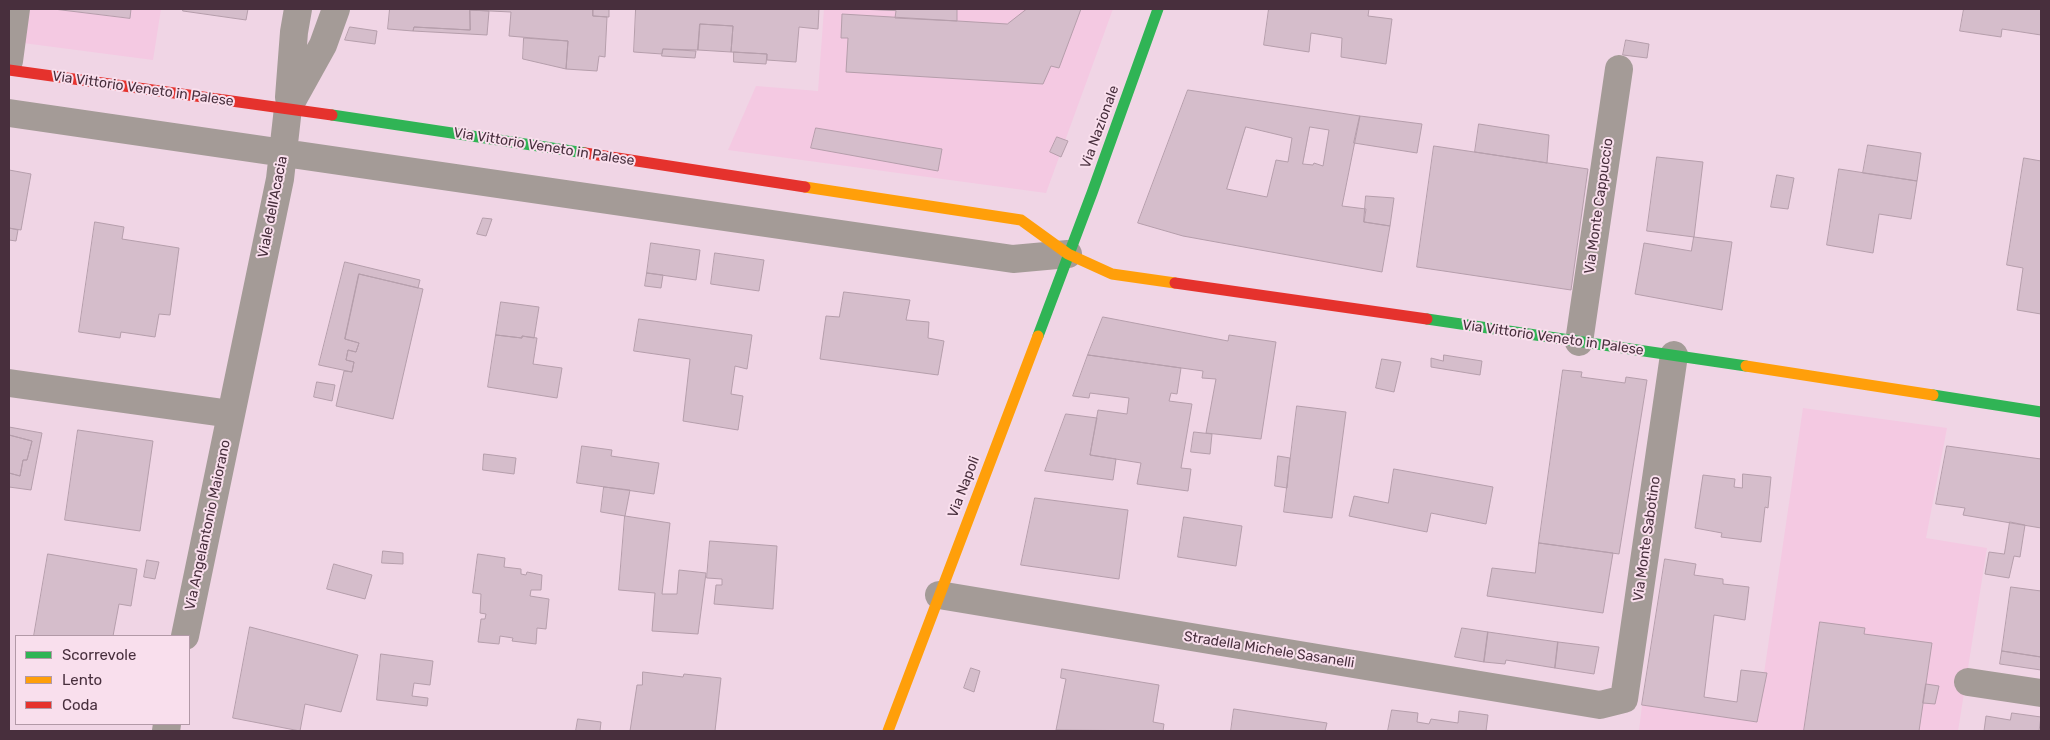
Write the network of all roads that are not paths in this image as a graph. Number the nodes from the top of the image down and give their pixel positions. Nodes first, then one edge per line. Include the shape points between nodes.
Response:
1 (16, 9) edge
2 (298, 9) edge
3 (336, 9) edge
4 (1158, 9) edge
5 (9, 61) edge
6 (1620, 69) dead end
7 (9, 70) edge
8 (288, 108) junction
9 (9, 114) edge
10 (283, 153) junction
11 (1068, 254) junction
12 (1579, 342) junction
13 (1674, 355) junction
14 (9, 383) edge
15 (2041, 412) edge
16 (231, 414) junction
17 (939, 595) junction
18 (185, 635) edge
19 (1968, 682) dead end
20 (2041, 693) edge
21 (1600, 705) joint
22 (888, 731) edge

1 - 5 street
2 - 8 street
3 - 8 street, Viale dell'Acacia via 323,44
4 - 11 street, Via Nazionale
6 - 12 street, Via Monte Cappuccio
7 - 8 street, Via Vittorio Veneto in Palese
8 - 10 street, Viale dell'Acacia
8 - 11 street, Via Vittorio Veneto in Palese via 1021,220
9 - 10 street
10 - 11 street via 1013,260
10 - 16 street, Viale dell'Acacia
11 - 12 street, Via Vittorio Veneto in Palese via 1112,274
11 - 17 street, Via Napoli
12 - 13 street, Via Vittorio Veneto in Palese
13 - 15 street, Via Vittorio Veneto in Palese
13 - 21 street, Via Monte Sabotino via 1624,699
14 - 16 street
16 - 18 street, Via Angelantonio Maiorano
17 - 21 street, Stradella Michele Sasanelli
17 - 22 street, Via Napoli
19 - 20 street

